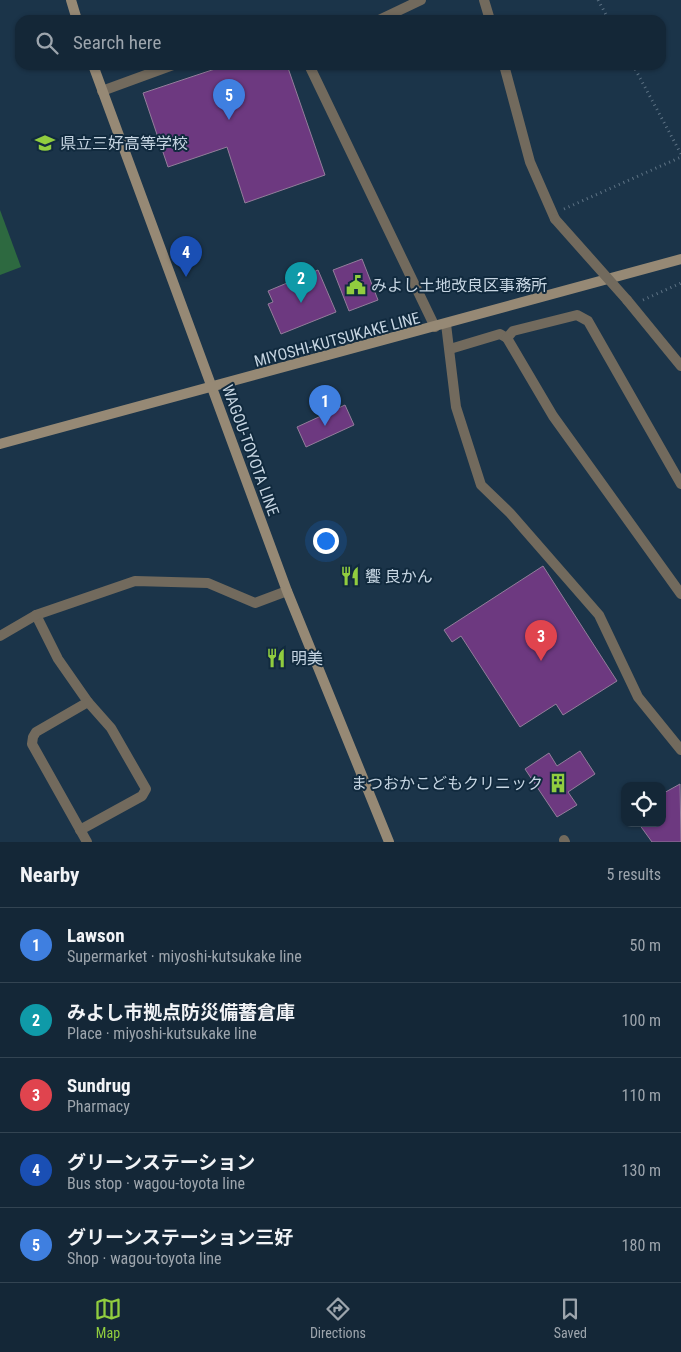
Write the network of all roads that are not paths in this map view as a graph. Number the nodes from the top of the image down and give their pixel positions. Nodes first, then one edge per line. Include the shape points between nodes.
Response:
1 (70, 0) edge
2 (421, 0) edge
3 (484, 0) edge
4 (75, 15) edge
5 (390, 15) edge
6 (488, 15) edge
7 (95, 70) edge
8 (159, 70) edge
9 (311, 70) edge
10 (505, 70) edge
11 (102, 91) junction
12 (681, 260) edge
13 (446, 324) junction
14 (435, 327) junction
15 (507, 338) junction
16 (450, 349) junction
17 (681, 366) edge
18 (212, 388) junction
19 (0, 444) edge
20 (681, 484) edge
21 (287, 592) junction
22 (681, 594) edge
23 (36, 615) junction
24 (0, 636) edge
25 (88, 702) junction
26 (681, 750) edge
27 (80, 830) junction
28 (87, 842) edge
29 (389, 842) edge

1 - 4 main road
2 - 5 street
3 - 6 street
7 - 11 main road, WAGOU-TOYOTA LINE
8 - 11 street
9 - 14 street
10 - 17 street, bridge via 530,162 554,217
11 - 18 main road, WAGOU-TOYOTA LINE
12 - 13 main road, MIYOSHI-KUTSUKAKE LINE
13 - 14 main road, MIYOSHI-KUTSUKAKE LINE
13 - 16 street
14 - 18 main road, MIYOSHI-KUTSUKAKE LINE
15 - 16 street via 500,334
15 - 20 street via 513,331 577,315 588,321
15 - 22 street via 553,416
16 - 26 street via 456,407 480,485 510,513 600,616 638,697
18 - 19 main road, MIYOSHI-KUTSUKAKE LINE
18 - 21 main road, WAGOU-TOYOTA LINE
21 - 23 street via 255,603 208,583 134,581
21 - 29 main road, WAGOU-TOYOTA LINE
23 - 24 street
23 - 25 street via 58,659
25 - 27 street via 36,732 32,744
25 - 27 street via 111,728 146,789 142,796
27 - 28 street

